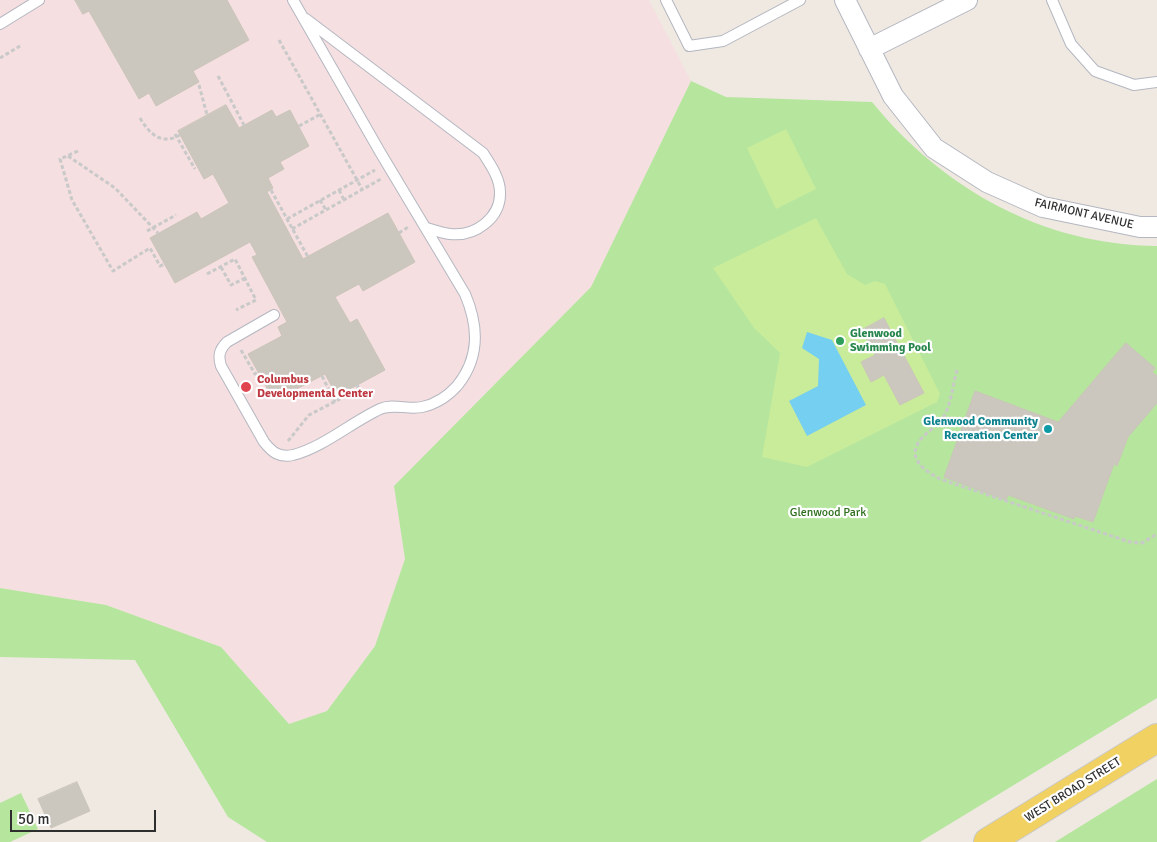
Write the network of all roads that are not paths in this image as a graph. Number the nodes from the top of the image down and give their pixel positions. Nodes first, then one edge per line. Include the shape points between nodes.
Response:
1 (39, 0) edge
2 (293, 0) edge
3 (666, 0) edge
4 (800, 0) edge
5 (845, 0) edge
6 (967, 0) edge
7 (1052, 0) edge
8 (302, 16) junction
9 (0, 24) edge
10 (869, 49) junction
11 (1157, 82) edge
12 (1157, 227) edge
13 (427, 228) junction
14 (274, 315) dead end
15 (1157, 738) edge
16 (988, 842) edge

1 - 9 lane
2 - 8 lane
3 - 4 lane via 689,46 723,41
5 - 10 street, FAIRMONT AVENUE
6 - 10 street
7 - 11 lane via 1071,44 1095,71 1134,85
8 - 13 lane
8 - 13 lane via 483,153 492,166 501,190 495,214 475,231 450,234
10 - 12 street, FAIRMONT AVENUE via 892,96 934,148 987,182 1043,207 1140,227
13 - 14 lane via 474,313 476,337 474,358 465,376 439,402 422,407 383,408 294,455 284,457 272,453 220,366 218,357 221,348 234,338
15 - 16 main road, WEST BROAD STREET

